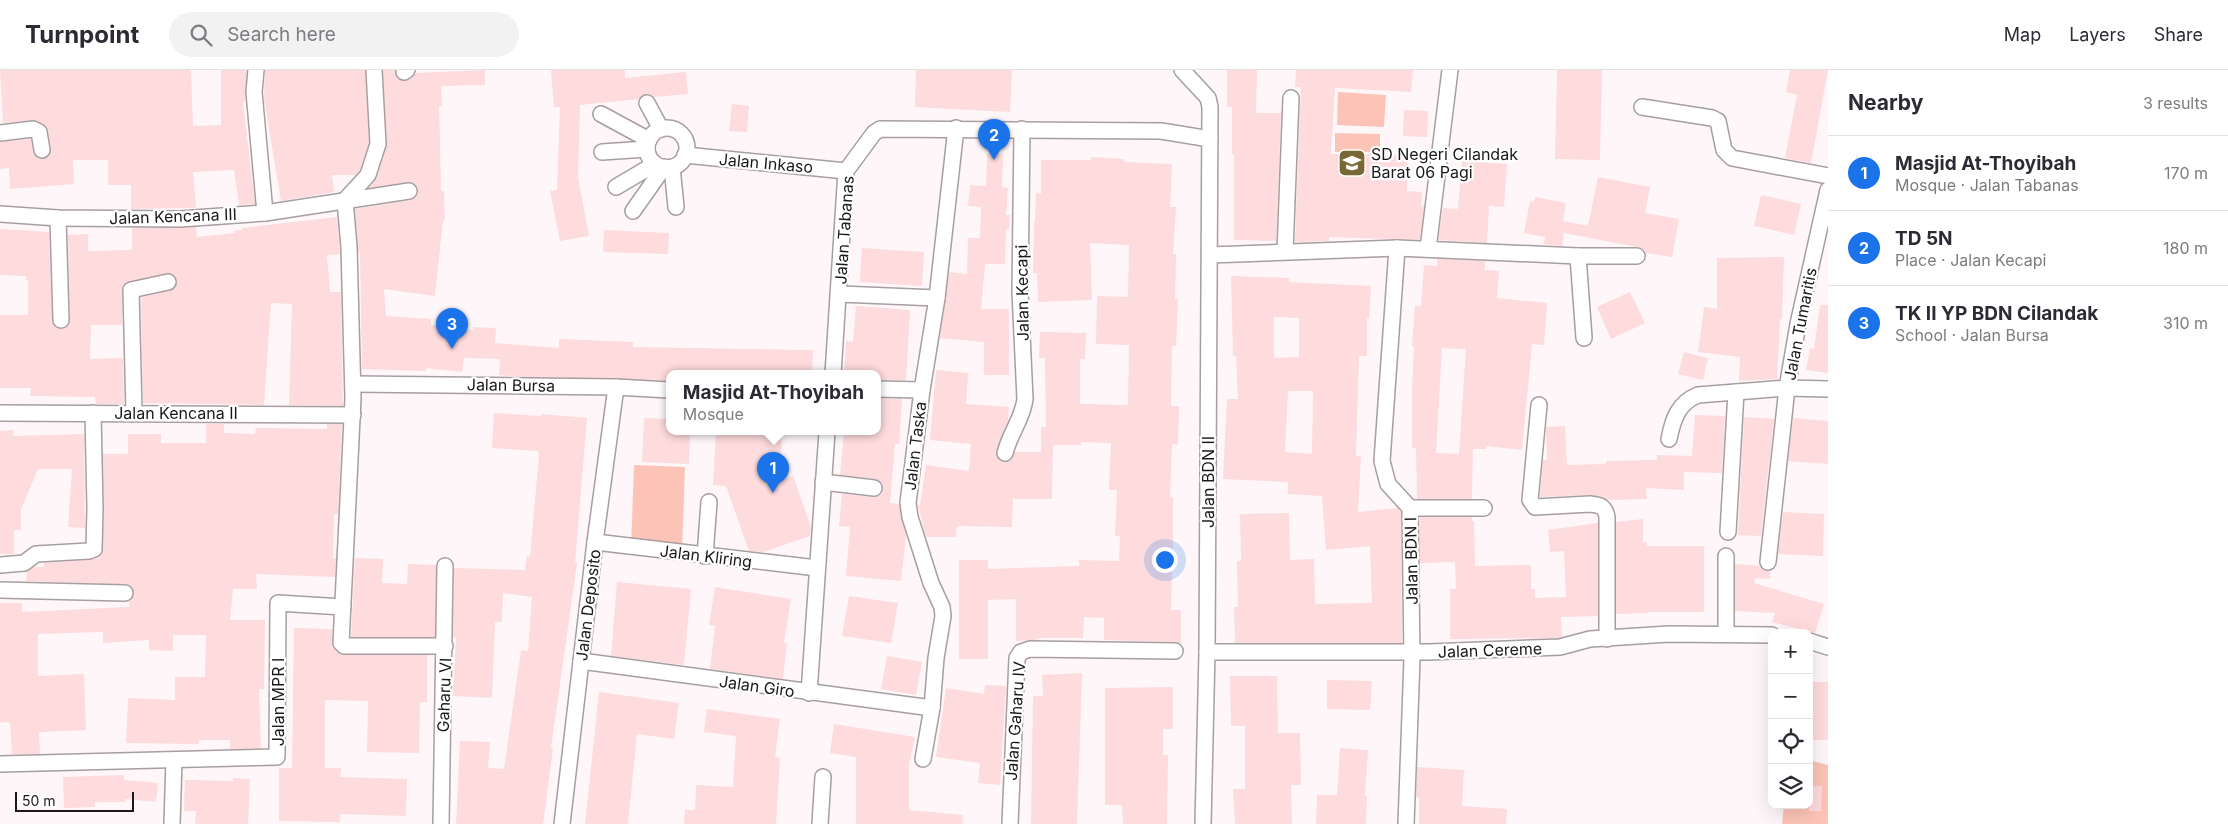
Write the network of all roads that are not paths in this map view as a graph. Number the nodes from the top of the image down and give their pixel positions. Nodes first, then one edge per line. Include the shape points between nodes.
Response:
1 (256, 70) edge
2 (374, 70) edge
3 (1182, 70) edge
4 (1450, 70) edge
5 (1291, 98) dead end
6 (647, 103) dead end
7 (1642, 107) dead end
8 (601, 114) dead end
9 (956, 128) junction
10 (661, 129) junction
11 (1022, 130) junction
12 (0, 133) edge
13 (1210, 139) junction
14 (648, 144) junction
15 (42, 150) dead end
16 (602, 152) dead end
17 (685, 155) junction
18 (664, 166) junction
19 (846, 170) junction
20 (1828, 176) edge
21 (616, 187) dead end
22 (1828, 190) edge
23 (409, 191) dead end
24 (344, 200) junction
25 (676, 207) dead end
26 (633, 211) dead end
27 (265, 213) junction
28 (0, 214) edge
29 (58, 218) junction
30 (1822, 246) edge
31 (1397, 248) junction
32 (1428, 249) junction
33 (1286, 251) junction
34 (1210, 255) junction
35 (1578, 256) junction
36 (1637, 256) dead end
37 (168, 282) dead end
38 (840, 294) junction
39 (937, 298) junction
40 (61, 320) dead end
41 (1584, 338) dead end
42 (833, 370) edge
43 (353, 384) junction
44 (616, 387) junction
45 (1786, 388) junction
46 (881, 389) edge
47 (1828, 389) edge
48 (666, 390) edge
49 (922, 390) junction
50 (1736, 392) junction
51 (1540, 405) dead end
52 (0, 413) edge
53 (93, 413) junction
54 (134, 413) junction
55 (353, 415) junction
56 (827, 435) edge
57 (1669, 439) dead end
58 (1005, 453) dead end
59 (823, 482) junction
60 (874, 488) dead end
61 (709, 502) dead end
62 (1410, 508) junction
63 (1484, 508) dead end
64 (1728, 532) dead end
65 (595, 542) junction
66 (705, 556) junction
67 (1726, 556) dead end
68 (1768, 562) dead end
69 (0, 565) edge
70 (446, 566) dead end
71 (816, 568) junction
72 (0, 590) edge
73 (125, 593) dead end
74 (343, 607) junction
75 (1726, 634) junction
76 (1768, 635) edge
77 (1607, 639) junction
78 (1813, 642) edge
79 (445, 646) junction
80 (1828, 647) edge
81 (1175, 651) dead end
82 (1207, 652) junction
83 (1412, 652) junction
84 (581, 662) junction
85 (809, 693) junction
86 (932, 708) junction
87 (922, 759) dead end
88 (174, 760) junction
89 (0, 764) edge
90 (823, 777) dead end
91 (172, 824) edge
92 (441, 824) edge
93 (562, 824) edge
94 (820, 824) edge
95 (1010, 824) edge
96 (1204, 824) edge
97 (1406, 824) edge

1 - 27 street via 254,92
2 - 24 street via 378,144 368,175
3 - 13 street, Jalan BDN II via 1210,102
4 - 32 street
5 - 33 street
6 - 10 street
7 - 20 street via 1718,121 1724,150 1732,158
8 - 14 street
9 - 11 street, Jalan Tabanas
9 - 19 street, Jalan Tabanas via 880,129
9 - 39 street, Jalan Taska
10 - 14 street via 654,133
10 - 17 street via 670,128 684,138
11 - 13 street, Jalan Tabanas via 1161,132
11 - 58 street, Jalan Kecapi via 1020,292 1025,399
12 - 15 street via 33,129 39,132
13 - 34 street, Jalan BDN II
14 - 16 street
14 - 18 street via 649,157
17 - 18 street via 680,162
17 - 19 street, Jalan Inkaso
18 - 21 street
18 - 25 street
18 - 26 street
19 - 38 street, Jalan Tabanas
22 - 30 street, Jalan Tumaritis
23 - 24 street, Jalan Kencana III
24 - 27 street, Jalan Kencana III
24 - 43 street via 349,247
27 - 29 street, Jalan Kencana III via 180,219
28 - 29 street, Jalan Kencana III
29 - 40 street
30 - 45 street, Jalan Tumaritis via 1798,324
31 - 32 street
31 - 33 street
31 - 62 street, Jalan BDN I via 1382,461 1388,484
32 - 35 street
33 - 34 street
34 - 82 street, Jalan BDN II
35 - 36 street
35 - 41 street
37 - 54 street via 131,290
38 - 39 street
38 - 42 street, Jalan Tabanas
39 - 49 street, Jalan Taska
43 - 44 street, Jalan Bursa
43 - 55 street
44 - 48 street, Jalan Bursa
44 - 65 street, Jalan Deposito
45 - 47 street, Jalan Tumaritis
45 - 50 street
45 - 68 street
46 - 49 street
49 - 86 street, Jalan Taska via 908,503 931,583 942,607
50 - 57 street via 1698,395 1688,399 1679,408
50 - 64 street
51 - 77 street via 1530,500 1536,507 1590,504 1605,509
52 - 53 street, Jalan Kencana II
53 - 54 street, Jalan Kencana II
53 - 69 street via 94,549 89,552 36,554 24,563
54 - 55 street, Jalan Kencana II
55 - 74 street
56 - 59 street
59 - 60 street
59 - 71 street
61 - 66 street
62 - 63 street
62 - 83 street, Jalan BDN I
65 - 66 street, Jalan Kliring
65 - 84 street, Jalan Deposito
66 - 71 street, Jalan Kliring
67 - 75 street
70 - 79 street, Gaharu VI
71 - 85 street
72 - 73 street
74 - 79 street via 344,646
74 - 88 street, Jalan MPR I via 278,603 278,756
75 - 76 street, Jalan Cereme
75 - 77 street, Jalan Cereme
77 - 83 street, Jalan Cereme via 1590,639 1560,647
78 - 80 street
79 - 92 street, Gaharu VI
81 - 95 street, Jalan Gaharu IV via 1030,649 1021,652 1017,658
82 - 83 street, Jalan Cereme
82 - 96 street, Jalan BDN II
83 - 97 street, Jalan BDN I
84 - 85 street, Jalan Giro
84 - 93 street, Jalan Deposito
85 - 86 street, Jalan Giro
86 - 87 street, Jalan Taska
88 - 89 street, Jalan MPR I
88 - 91 street
90 - 94 street

